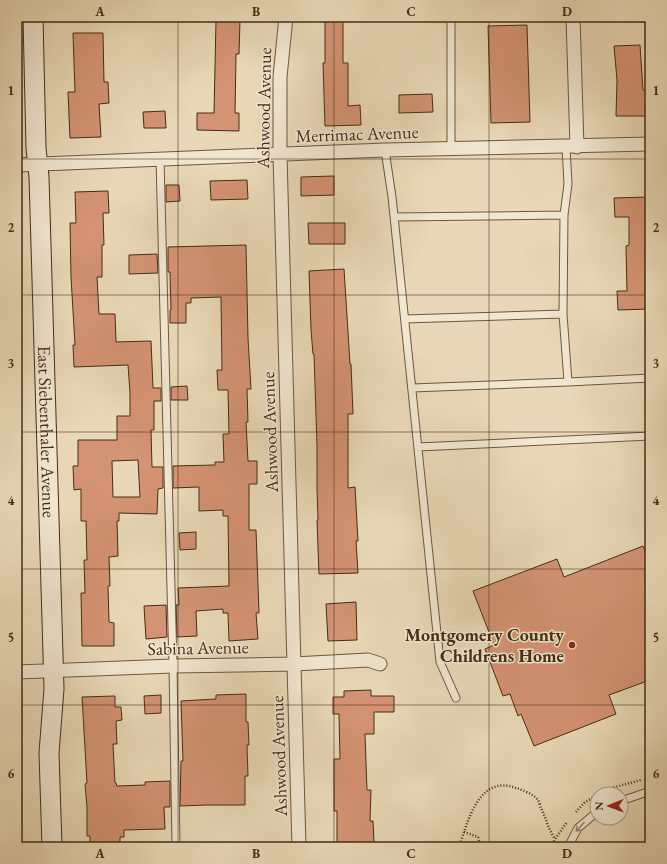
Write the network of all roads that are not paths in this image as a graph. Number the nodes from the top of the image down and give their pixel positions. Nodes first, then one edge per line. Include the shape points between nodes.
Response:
1 (33, 17) edge
2 (286, 17) edge
3 (451, 17) edge
4 (573, 17) edge
5 (650, 144) edge
6 (571, 147) junction
7 (451, 149) junction
8 (385, 150) junction
9 (280, 155) junction
10 (160, 159) junction
11 (17, 164) edge
12 (38, 164) junction
13 (564, 215) junction
14 (394, 217) junction
15 (563, 314) junction
16 (405, 319) junction
17 (650, 378) edge
18 (568, 382) junction
19 (412, 388) junction
20 (650, 436) edge
21 (418, 447) junction
22 (294, 664) junction
23 (380, 664) dead end
24 (173, 666) junction
25 (54, 671) junction
26 (17, 672) edge
27 (456, 698) dead end
28 (650, 791) edge
29 (629, 798) edge
30 (589, 819) edge
31 (52, 847) edge
32 (176, 847) edge
33 (299, 847) edge
34 (568, 847) edge

1 - 12 main road, East Siebenthaler Avenue
2 - 9 street, Ashwood Avenue via 280,77
3 - 7 lane
4 - 6 street
5 - 6 street, Merrimac Avenue
6 - 7 street, Merrimac Avenue
6 - 13 lane
7 - 8 street, Merrimac Avenue
8 - 9 street, Merrimac Avenue
8 - 14 lane
9 - 10 street, Merrimac Avenue
9 - 22 street, Ashwood Avenue
10 - 12 street, Merrimac Avenue
10 - 24 lane
11 - 12 street, Merrimac Avenue
12 - 25 main road, East Siebenthaler Avenue
13 - 14 lane
13 - 15 lane
14 - 16 lane
15 - 16 lane
15 - 18 lane
16 - 19 lane
17 - 18 lane
18 - 19 lane
19 - 21 lane
20 - 21 lane
21 - 27 lane via 440,662
22 - 23 street, Sabina Avenue via 368,660
22 - 24 street, Sabina Avenue
22 - 33 street, Ashwood Avenue
24 - 25 street, Sabina Avenue
24 - 32 lane
25 - 26 street, Sabina Avenue
25 - 31 main road, East Siebenthaler Avenue via 49,753
28 - 29 lane
30 -> 34 lane via 578,828

